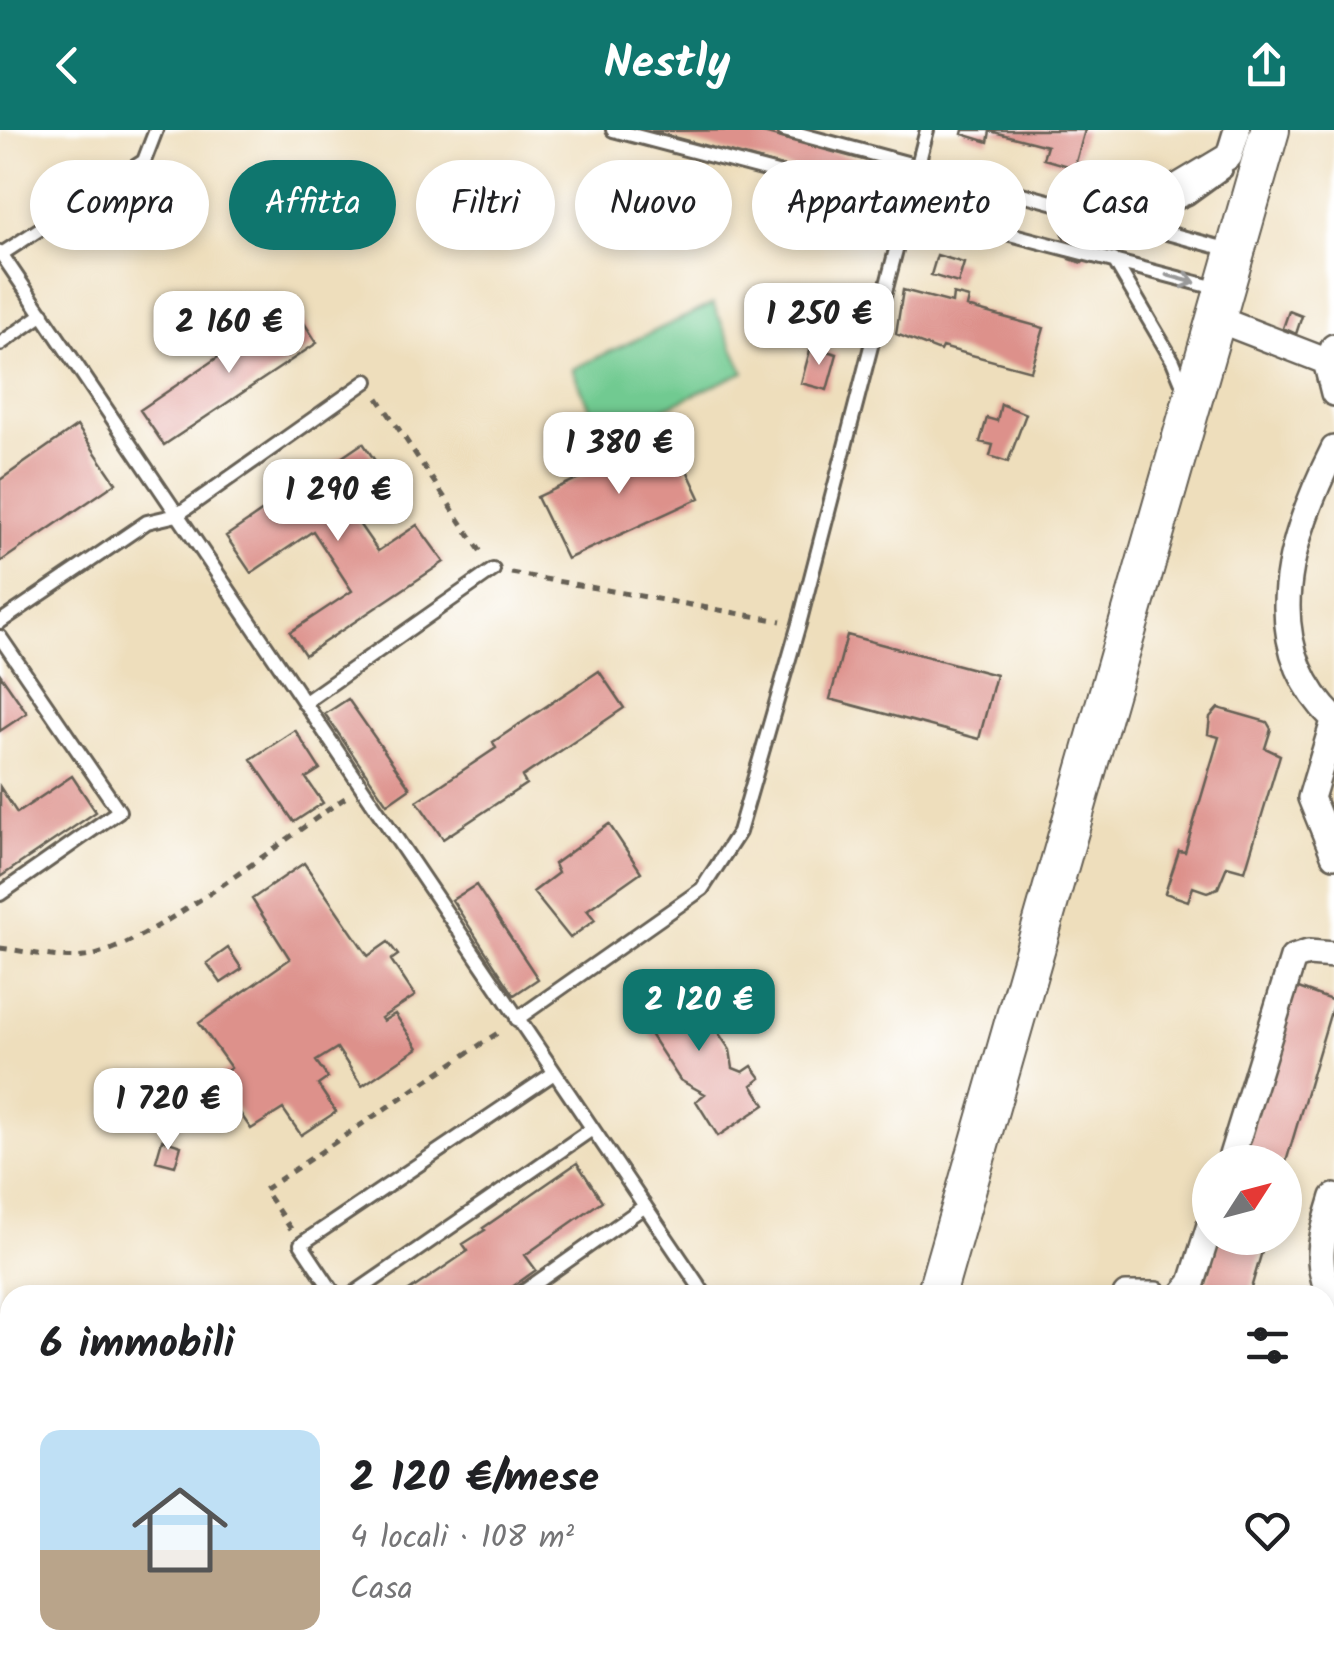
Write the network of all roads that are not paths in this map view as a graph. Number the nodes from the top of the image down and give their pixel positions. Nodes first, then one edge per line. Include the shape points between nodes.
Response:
1 (156, 130) edge
2 (613, 130) edge
3 (784, 130) edge
4 (927, 130) edge
5 (1258, 133) edge
6 (896, 160) edge
7 (920, 160) edge
8 (752, 167) edge
9 (1185, 182) edge
10 (1026, 238) edge
11 (1185, 238) edge
12 (899, 250) edge
13 (1237, 252) junction
14 (0, 253) edge
15 (1114, 260) junction
16 (1222, 305) junction
17 (43, 314) junction
18 (0, 344) edge
19 (1331, 354) edge
20 (367, 382) road end
21 (1334, 393) edge
22 (1192, 408) junction
23 (1334, 449) edge
24 (177, 515) junction
25 (493, 570) road end
26 (0, 622) edge
27 (0, 637) edge
28 (304, 704) junction
29 (1334, 720) edge
30 (1334, 854) edge
31 (0, 894) edge
32 (1334, 955) edge
33 (517, 1020) junction
34 (554, 1073) junction
35 (592, 1129) junction
36 (1235, 1145) edge
37 (1334, 1198) edge
38 (645, 1206) junction
39 (1201, 1255) edge
40 (328, 1285) edge
41 (366, 1285) edge
42 (533, 1285) edge
43 (699, 1285) edge
44 (939, 1285) edge
45 (1190, 1285) edge
46 (1325, 1285) edge

1 - 14 lane via 144,161
2 - 8 lane
3 - 6 lane
4 - 7 lane
5 - 9 street
5 - 13 main road
10 - 15 lane
11 - 13 lane
12 - 33 lane via 739,832 702,888
13 - 16 main road
14 - 17 lane
15 -> 16 lane
15 - 22 lane via 1173,361
16 - 19 street
16 - 22 main road
17 - 18 lane
17 - 24 lane
19 - 21 street
20 - 24 lane
22 - 44 main road
23 - 29 street via 1289,564 1286,634 1309,694
24 - 26 lane via 147,522
24 - 28 lane
25 - 28 lane
27 - 31 lane via 119,811
28 - 33 lane
29 - 30 street via 1311,798
32 - 36 street via 1293,958
33 - 34 lane
34 - 35 lane
34 - 40 lane via 301,1244
35 - 38 lane
35 - 41 lane
37 - 46 street via 1318,1248
38 - 42 lane
38 - 43 lane
39 - 45 street

